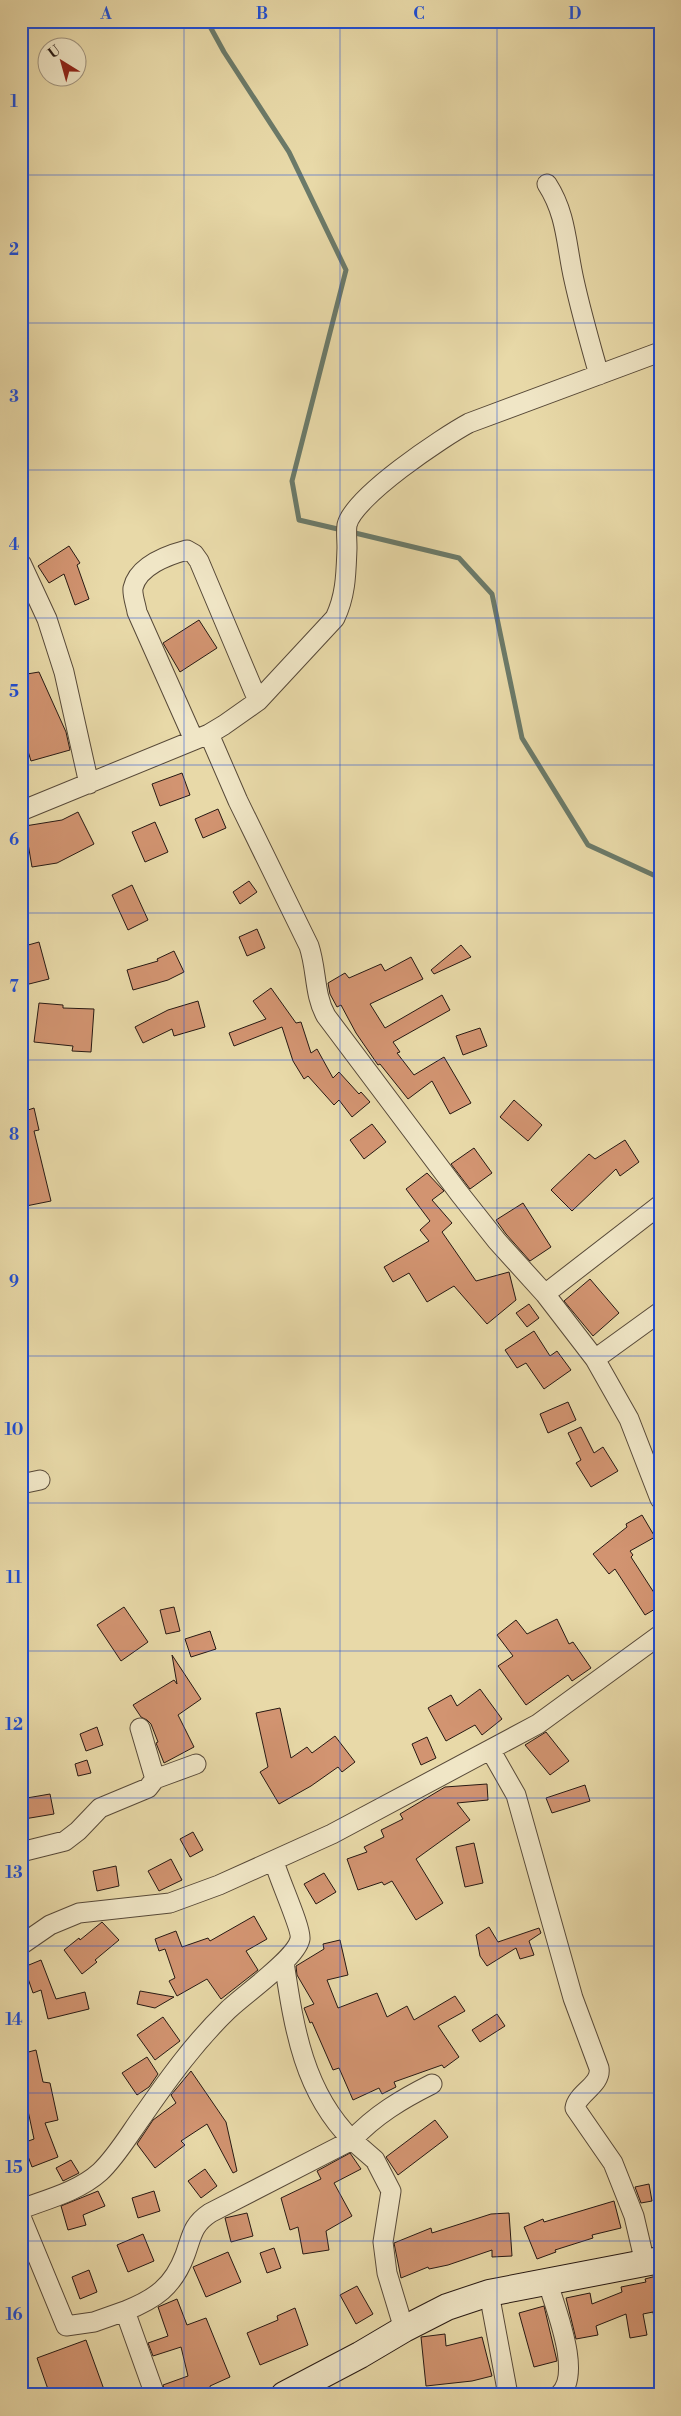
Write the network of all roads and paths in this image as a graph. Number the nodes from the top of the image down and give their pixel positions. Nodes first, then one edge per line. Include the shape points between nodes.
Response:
1 (547, 184) dead end
2 (660, 352) edge
3 (599, 374) junction
4 (21, 563) edge
5 (258, 700) junction
6 (202, 737) junction
7 (89, 784) junction
8 (21, 811) edge
9 (660, 1205) edge
10 (545, 1294) junction
11 (660, 1312) edge
12 (595, 1359) junction
13 (40, 1480) dead end
14 (21, 1484) edge
15 (660, 1499) edge
16 (660, 1635) edge
17 (140, 1728) dead end
18 (490, 1751) junction
19 (196, 1764) dead end
20 (156, 1779) junction
21 (21, 1852) edge
22 (274, 1861) junction
23 (21, 1946) edge
24 (284, 1962) junction
25 (432, 2084) dead end
26 (352, 2140) junction
27 (21, 2209) edge
28 (21, 2217) edge
29 (652, 2261) edge
30 (548, 2283) junction
31 (489, 2293) junction
32 (125, 2311) junction
33 (404, 2329) junction
34 (155, 2395) edge
35 (284, 2395) edge
36 (508, 2395) edge
37 (559, 2395) edge

1 - 3 street via 564,221 574,281
2 - 3 street
3 - 5 street via 446,435 380,487 356,510 347,524 346,588 335,618
4 - 7 street via 47,619 64,672
5 - 6 street
5 - 6 street via 194,554 187,550 150,566 137,578 133,590 138,612
6 - 7 street
6 - 10 street via 238,801 309,946 319,1002 326,1016 496,1241
7 - 8 street
9 - 10 street
10 - 12 street
11 - 12 street
12 - 15 street via 629,1419
13 - 14 street
16 - 18 street via 538,1724
17 - 20 street
18 - 22 street
18 - 29 street via 516,1795 573,1998 600,2068 598,2078 575,2108 613,2163
19 - 20 street
20 - 21 street via 148,1788 100,1808 65,1841
22 - 23 street via 219,1886 170,1903 79,1913 50,1926
22 - 24 street via 300,1929 297,1947
24 - 26 street via 294,2029 306,2068 334,2122
24 - 27 street via 227,2010 176,2069 100,2171 76,2187
25 - 26 street via 399,2101 366,2125
26 - 32 street via 198,2221 178,2269 159,2295
26 - 33 street via 375,2160 391,2190 383,2242
28 - 32 street via 66,2326 94,2322
29 - 30 street
30 - 31 street
30 - 37 street via 570,2365
31 - 33 street via 447,2307
31 - 36 street
32 - 34 street
33 - 35 street

